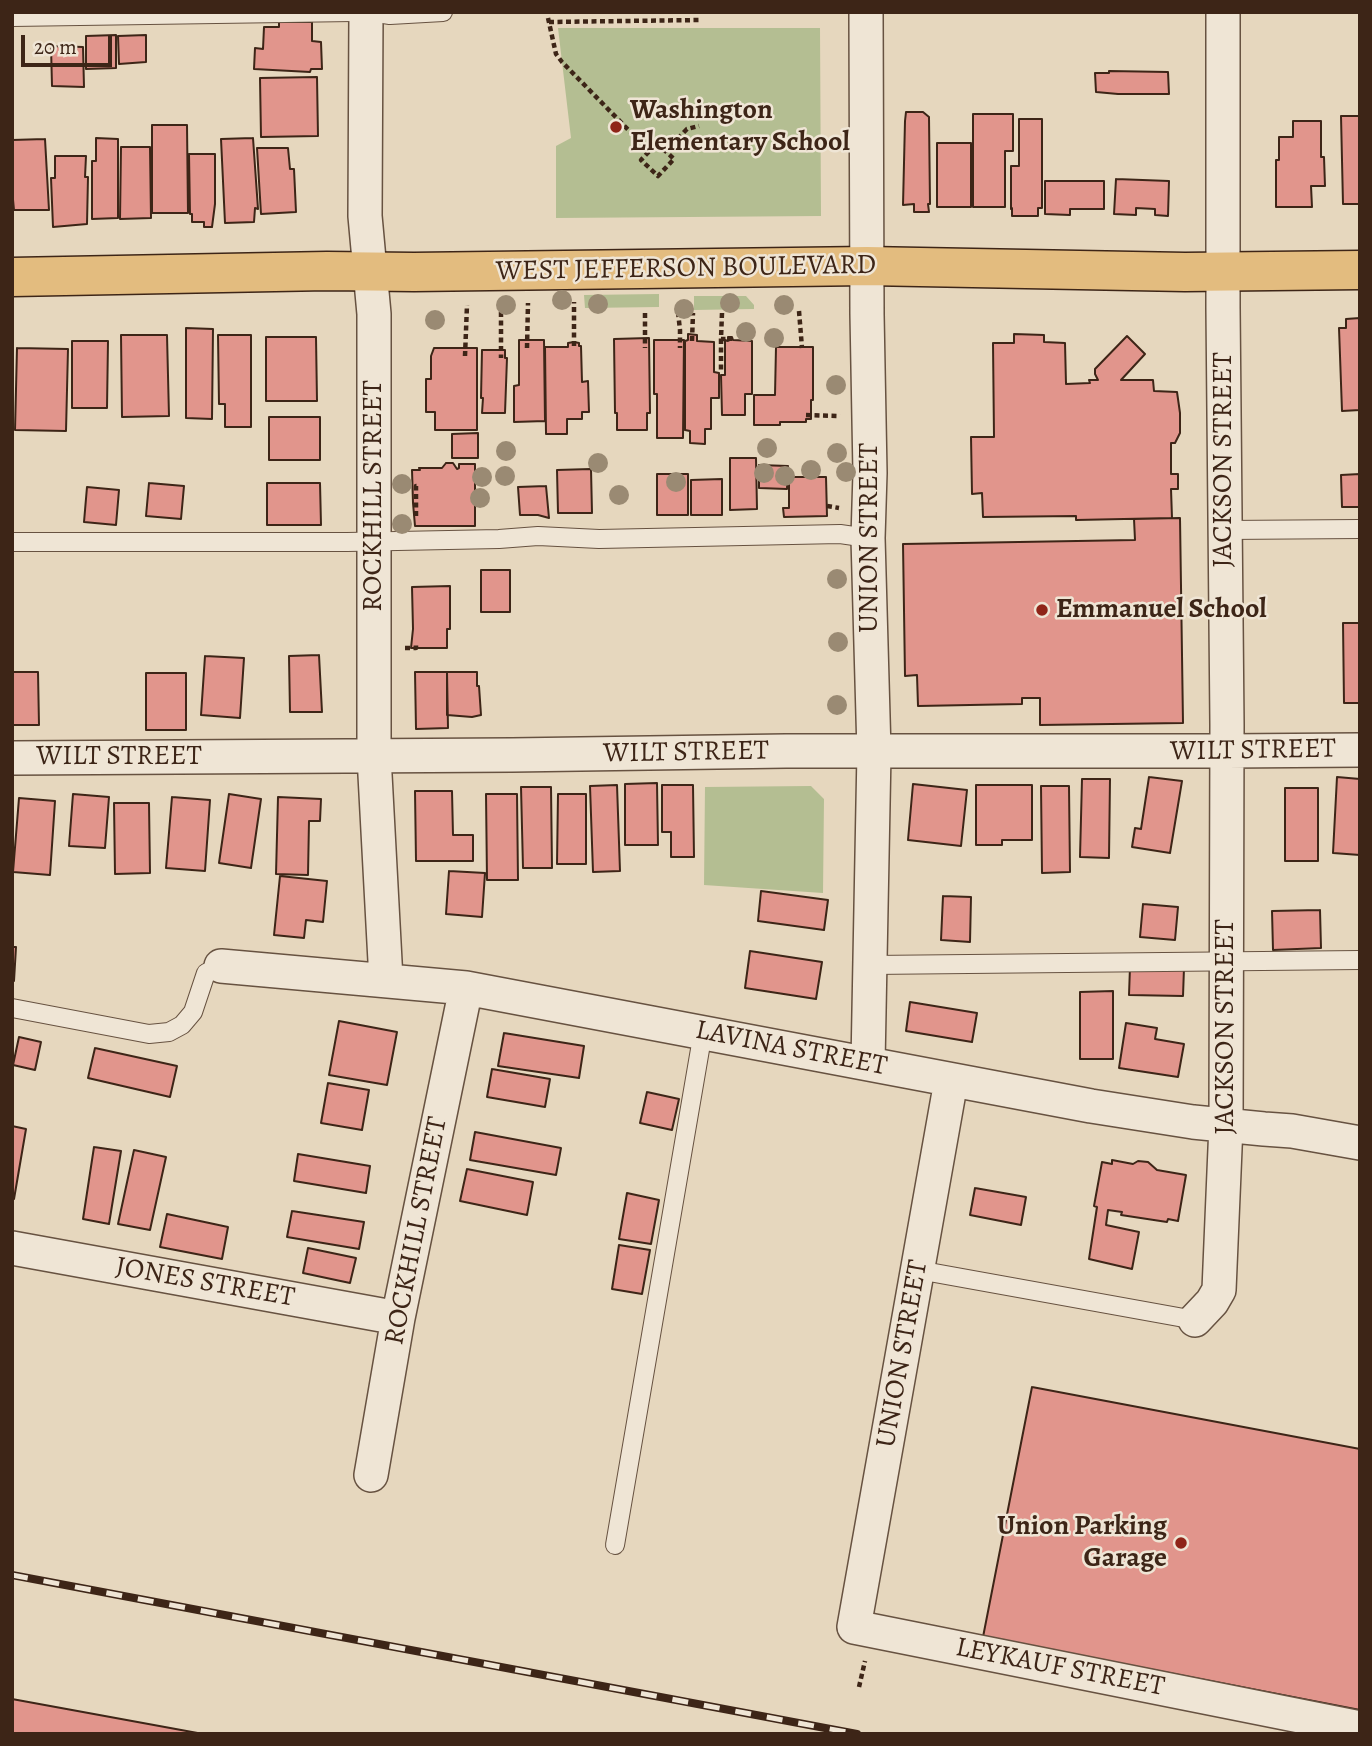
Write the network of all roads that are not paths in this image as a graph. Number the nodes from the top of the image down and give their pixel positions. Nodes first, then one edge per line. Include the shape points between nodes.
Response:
1 (352, 12) edge
2 (369, 12) edge
3 (443, 12) edge
4 (866, 12) edge
5 (1223, 12) edge
6 (12, 17) edge
7 (867, 266) junction
8 (1360, 270) edge
9 (370, 272) junction
10 (1223, 272) junction
11 (12, 277) edge
12 (1360, 529) edge
13 (1225, 530) junction
14 (868, 538) junction
15 (374, 541) junction
16 (12, 542) edge
17 (1360, 750) edge
18 (1227, 751) junction
19 (874, 752) junction
20 (374, 756) junction
21 (12, 758) edge
22 (1360, 960) edge
23 (1227, 962) junction
24 (871, 965) junction
25 (221, 966) joint
26 (386, 980) junction
27 (466, 988) junction
28 (12, 1008) edge
29 (702, 1032) junction
30 (868, 1063) junction
31 (951, 1081) junction
32 (1226, 1125) junction
33 (1360, 1143) edge
34 (12, 1248) edge
35 (918, 1270) junction
36 (398, 1318) junction
37 (1195, 1320) joint
38 (371, 1475) dead end
39 (615, 1545) dead end
40 (855, 1627) joint
41 (1360, 1728) edge

1 - 6 lane
2 - 3 lane
2 - 9 street, ROCKHILL STREET via 365,216
4 - 7 street, UNION STREET
5 - 10 street, JACKSON STREET
7 - 9 main road, WEST JEFFERSON BOULEVARD
7 - 10 main road, WEST JEFFERSON BOULEVARD
7 - 14 street, UNION STREET
8 - 10 main road, WEST JEFFERSON BOULEVARD
9 - 11 main road, WEST JEFFERSON BOULEVARD
9 - 15 street, ROCKHILL STREET
10 - 13 street, JACKSON STREET
12 - 13 lane
13 - 18 street, JACKSON STREET
14 - 15 lane via 840,534
14 - 19 street, UNION STREET
15 - 16 lane
15 - 20 street, ROCKHILL STREET
17 - 18 street, WILT STREET
18 - 19 street, WILT STREET
18 - 23 street, JACKSON STREET
19 - 20 street, WILT STREET
19 - 24 street, UNION STREET
20 - 21 street, WILT STREET
20 - 26 street, ROCKHILL STREET
22 - 23 lane
23 - 24 lane
23 - 32 street, JACKSON STREET
24 - 30 street, UNION STREET
25 - 26 street, LAVINA STREET
25 - 28 lane via 206,972 193,1012 169,1032 149,1034
26 - 27 street, LAVINA STREET
27 - 29 street, LAVINA STREET
27 - 36 street, ROCKHILL STREET
29 - 30 street, LAVINA STREET
29 - 39 lane
30 - 31 street, LAVINA STREET
31 - 32 street, LAVINA STREET via 1091,1107
31 - 35 street, UNION STREET
32 - 33 street, LAVINA STREET
32 - 37 street, JACKSON STREET via 1219,1290
34 - 36 street, JONES STREET
35 - 37 lane
35 - 40 street, UNION STREET
36 - 38 street, ROCKHILL STREET
40 - 41 street, LEYKAUF STREET via 1268,1701

